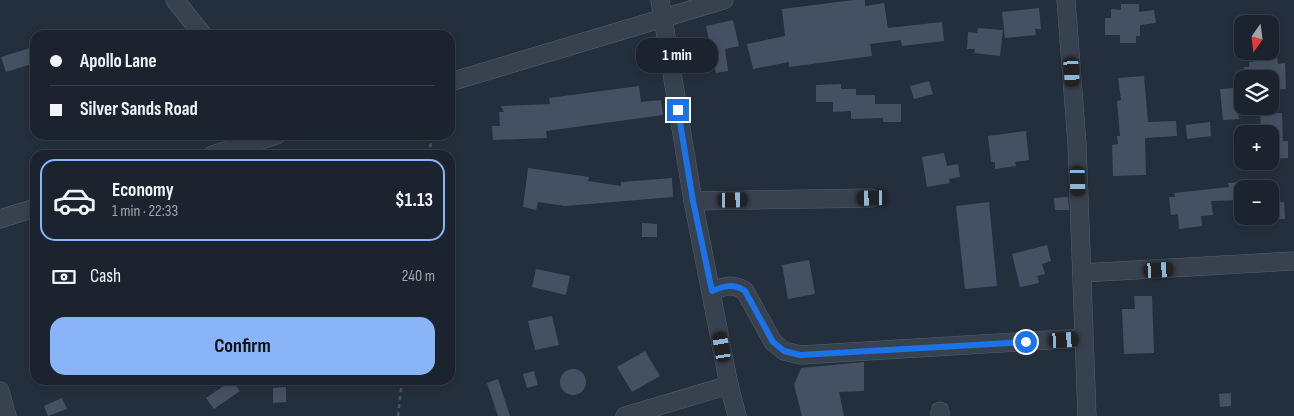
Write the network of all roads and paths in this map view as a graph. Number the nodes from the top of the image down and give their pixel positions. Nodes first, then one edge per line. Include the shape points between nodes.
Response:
1 (175, 0) edge
2 (660, 0) edge
3 (724, 0) edge
4 (1066, 0) edge
5 (663, 18) junction
6 (199, 30) edge
7 (455, 80) edge
8 (256, 140) edge
9 (227, 150) edge
10 (872, 198) dead end
11 (693, 201) junction
12 (30, 210) edge
13 (0, 219) edge
14 (1294, 261) edge
15 (1082, 273) junction
16 (712, 291) junction
17 (1082, 338) junction
18 (401, 385) edge
19 (729, 385) junction
20 (0, 391) edge
21 (7, 416) edge
22 (398, 416) edge
23 (625, 416) edge
24 (737, 416) edge
25 (1087, 416) edge

1 - 6 street
2 - 5 street
3 - 5 street
4 - 15 street via 1077,144
5 - 7 street
5 - 11 street
8 - 9 street
10 - 11 street
11 - 16 street
12 - 13 street
14 - 15 street
15 - 17 street
16 - 17 street via 726,285 738,286 745,291 773,342 784,351 800,355
16 - 19 street
17 - 25 street
18 - 22 path
19 - 23 street
19 - 24 street
20 - 21 street

